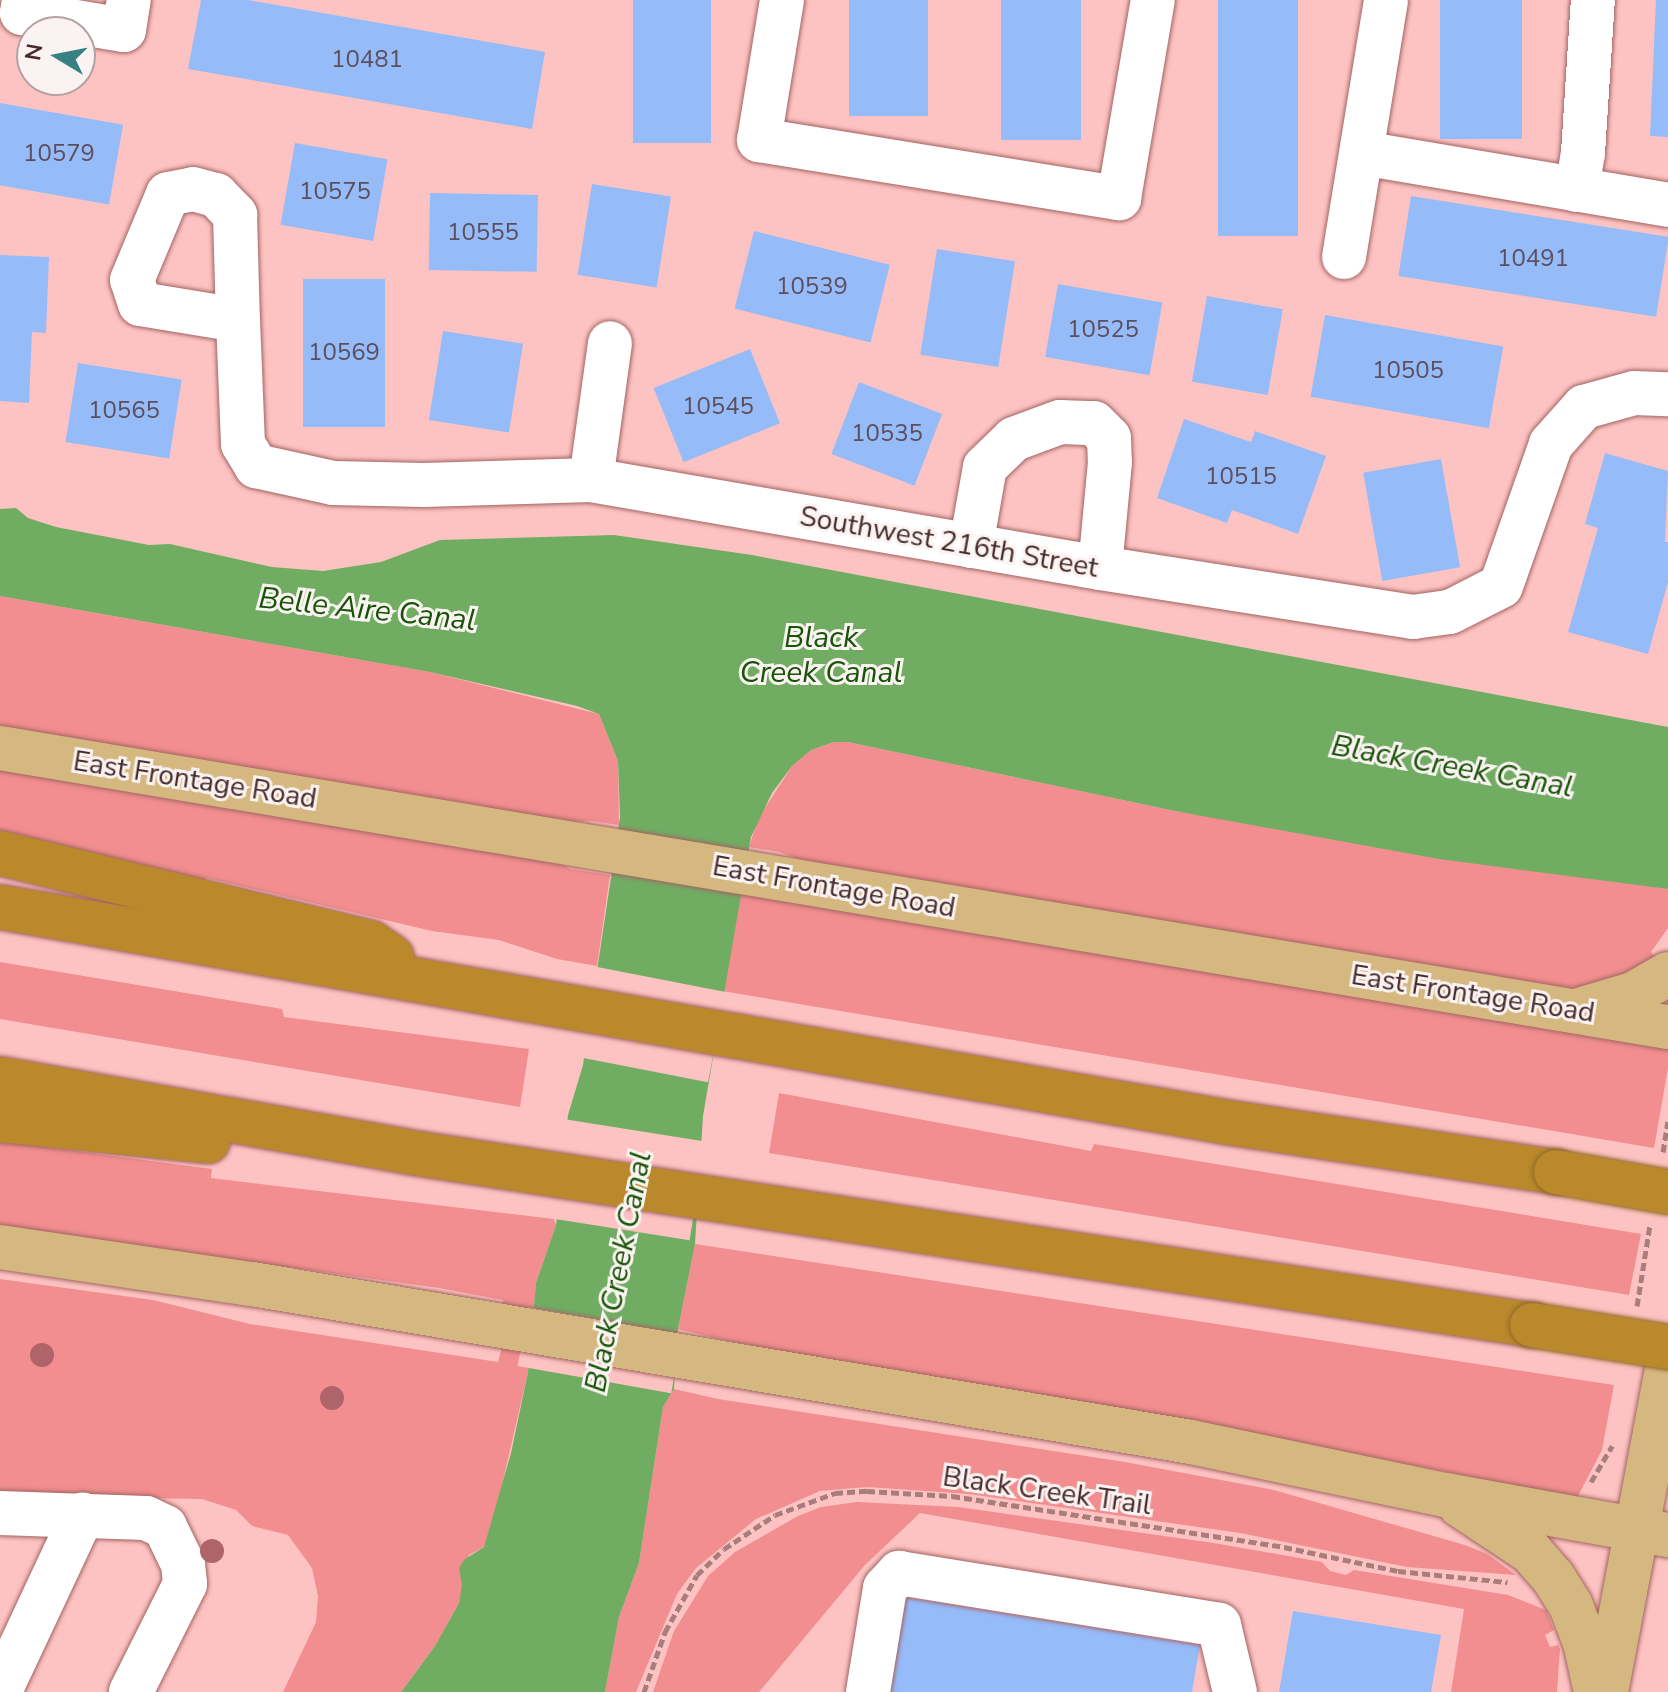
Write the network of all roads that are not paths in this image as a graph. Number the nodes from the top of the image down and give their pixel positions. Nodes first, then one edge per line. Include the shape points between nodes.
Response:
1 (24, 0) edge
2 (129, 0) edge
3 (782, 0) edge
4 (1153, 0) edge
5 (1386, 0) edge
6 (1593, 0) edge
7 (1362, 153) junction
8 (1577, 190) junction
9 (1668, 205) edge
10 (1344, 257) dead end
11 (238, 320) dead end
12 (610, 343) dead end
13 (1668, 394) edge
14 (591, 480) junction
15 (971, 546) junction
16 (1100, 568) junction
17 (0, 748) edge
18 (0, 853) edge
19 (0, 907) edge
20 (1668, 974) edge
21 (427, 982) junction
22 (1572, 1011) junction
23 (1668, 1027) edge
24 (0, 1079) edge
25 (0, 1120) edge
26 (408, 1152) junction
27 (1668, 1192) edge
28 (0, 1247) edge
29 (1668, 1347) edge
30 (1668, 1364) edge
31 (1445, 1495) junction
32 (0, 1513) edge
33 (83, 1514) junction
34 (1654, 1532) edge
35 (0, 1691) edge
36 (131, 1692) edge
37 (868, 1692) edge
38 (1235, 1692) edge
39 (1596, 1692) edge
40 (1606, 1692) edge

1 - 2 street via 22,13 124,30
3 - 4 street via 759,140 1119,198
5 - 7 street
6 - 8 street
7 - 8 street
7 - 10 street
8 - 9 street
11 - 14 street, Southwest 216th Street via 243,444 256,466 333,483
12 - 14 street
13 - 16 street, Southwest 216th Street via 1634,393 1584,407 1551,444 1501,586 1450,612 1413,617
14 - 15 street, Southwest 216th Street
15 - 16 street, Southwest 216th Street
15 - 16 street via 985,467 1014,439 1060,422 1094,423 1109,438 1110,462
17 - 22 main road, East Frontage Road
18 - 21 highway via 371,943
19 - 21 highway
20 - 22 main road via 1625,997
21 - 27 highway, bridge via 1225,1122
22 - 23 main road, East Frontage Road
24 - 26 highway
25 - 26 highway via 194,1141
26 - 29 highway, bridge
28 - 31 main road via 252,1284 1191,1442
30 - 34 main road
31 - 34 main road
31 - 39 main road via 1531,1552 1553,1577 1585,1642
32 - 33 street
33 - 35 street
33 - 36 street via 155,1522 165,1527 183,1564 185,1584
34 - 40 main road
37 - 38 street via 885,1588 899,1573 1219,1625

